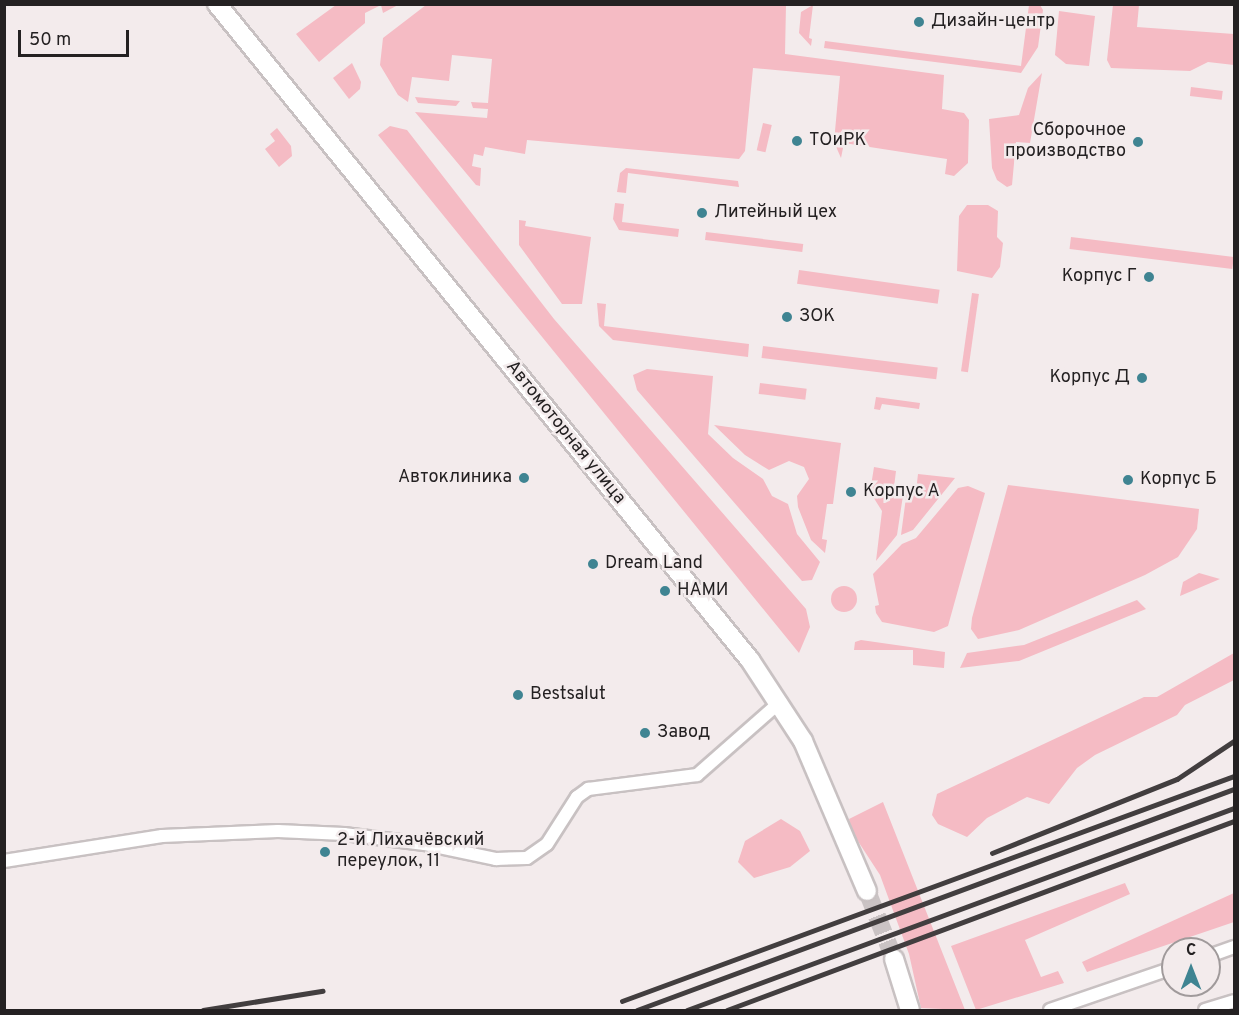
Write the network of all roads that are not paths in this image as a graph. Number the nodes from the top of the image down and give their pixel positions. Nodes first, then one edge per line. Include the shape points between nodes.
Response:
1 (217, 4) edge
2 (780, 702) junction
3 (4, 861) edge
4 (867, 891) tunnel mouth
5 (894, 959) tunnel mouth
6 (1161, 972) edge
7 (1234, 1001) edge
8 (910, 1011) edge
9 (1050, 1011) edge
10 (1205, 1011) edge

1 - 2 street, Автомоторная улица
2 - 3 street via 697,775 588,789 577,797 547,844 527,858 496,859 424,844 278,831 162,836
2 - 4 street, Автомоторная улица via 821,777
5 - 8 street
6 - 9 street
7 - 10 street

